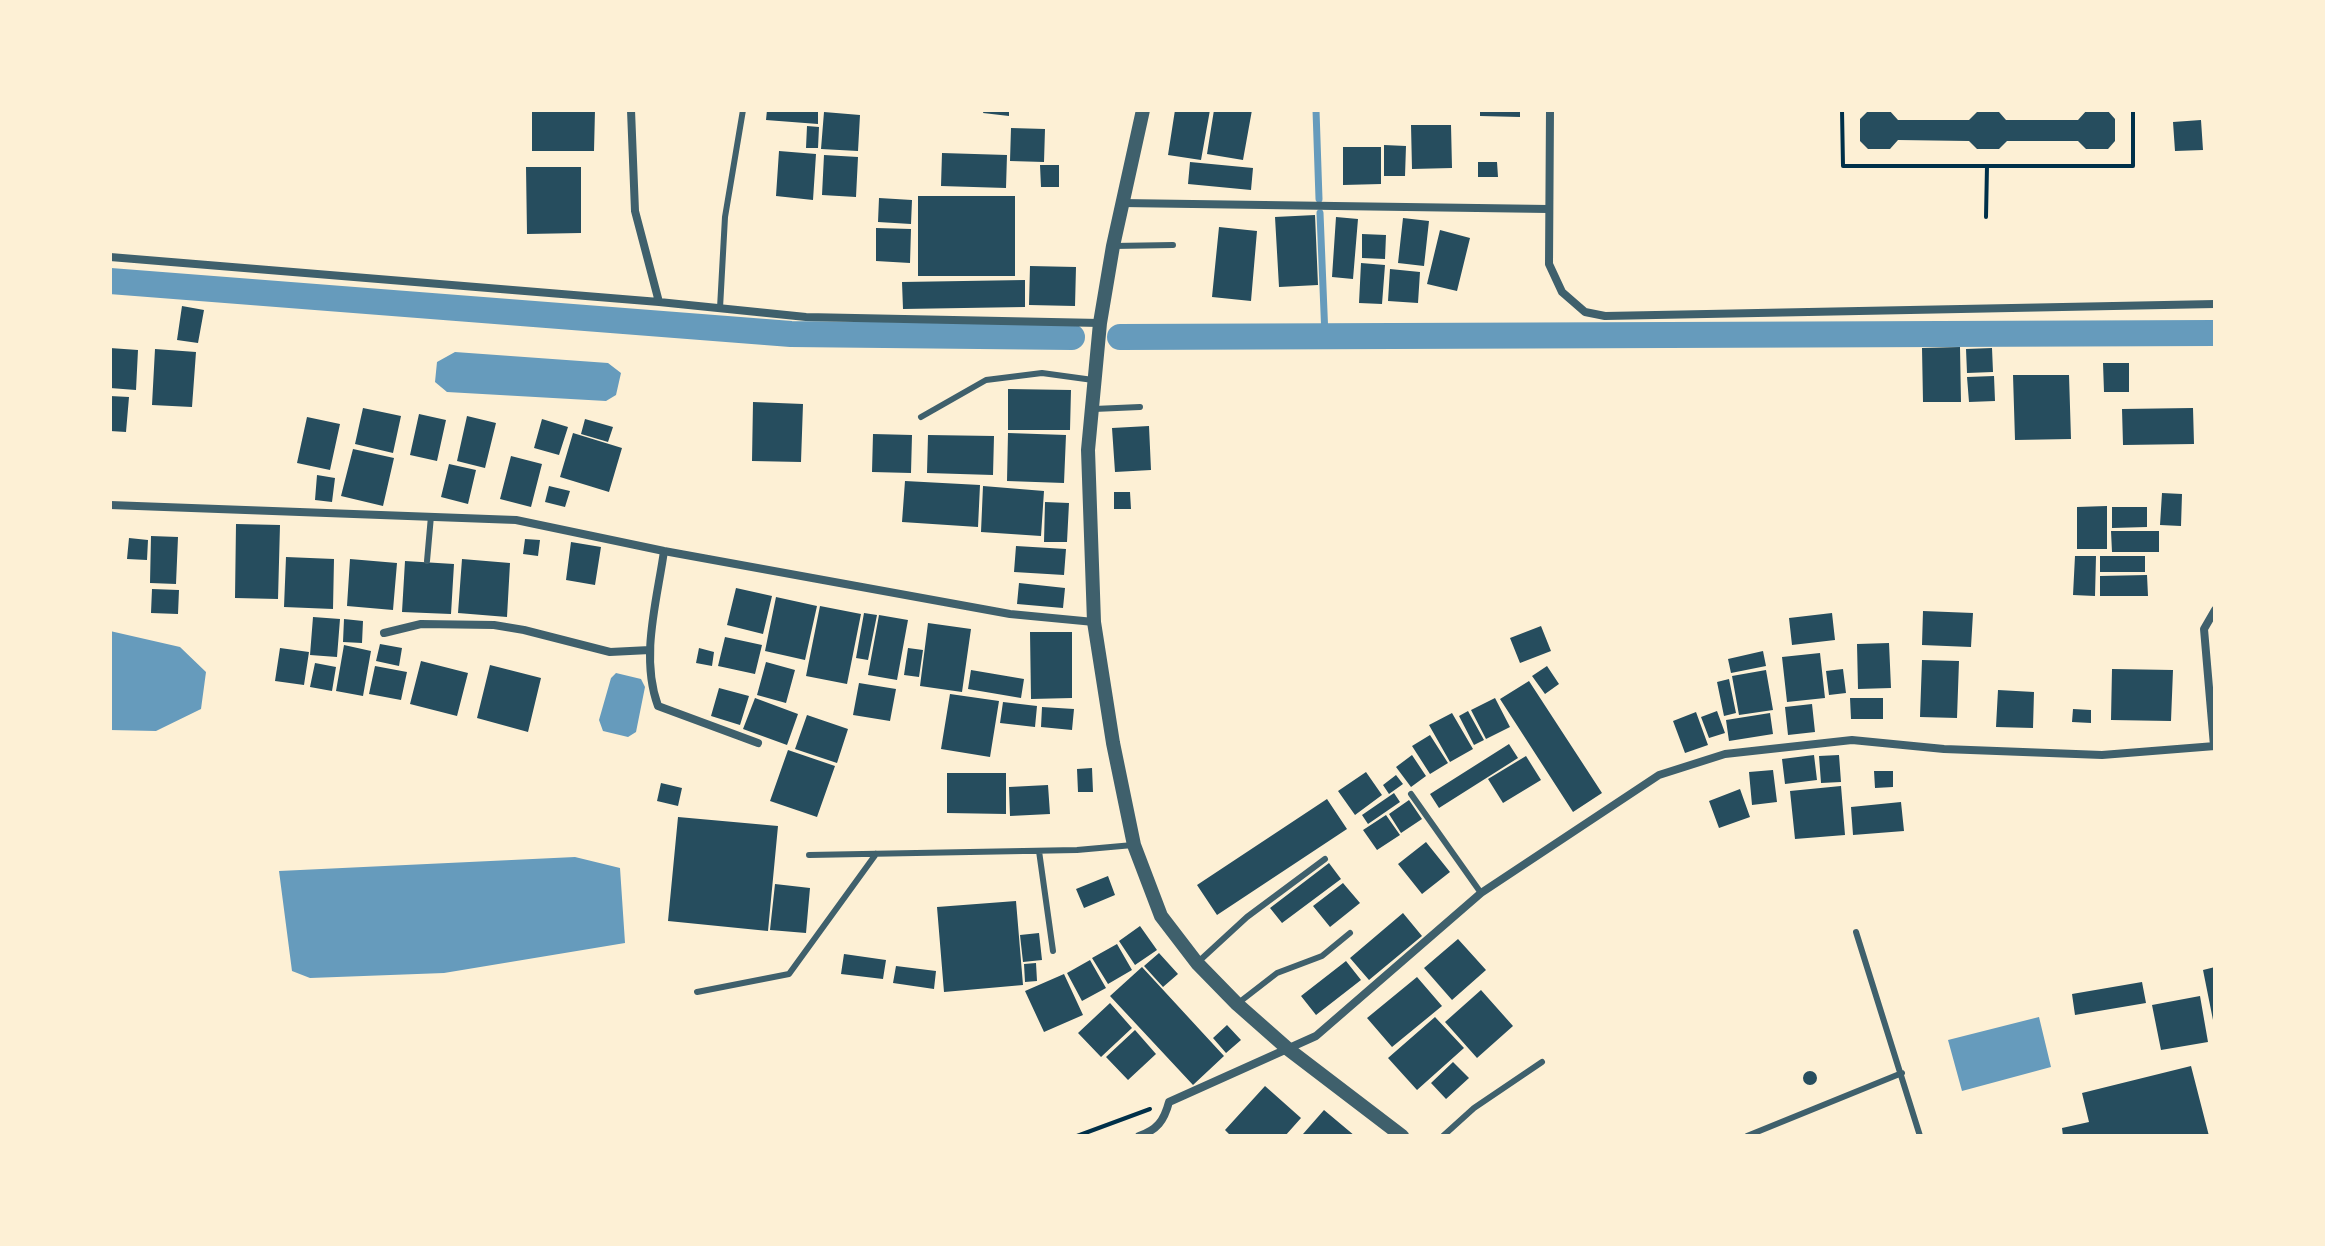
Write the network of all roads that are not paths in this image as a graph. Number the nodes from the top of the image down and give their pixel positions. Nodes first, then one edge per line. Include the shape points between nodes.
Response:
1 (631, 110) edge
2 (743, 110) edge
3 (1143, 110) edge
4 (1550, 110) edge
5 (1122, 203) junction
6 (1548, 209) junction
7 (1173, 245) dead end
8 (1113, 246) junction
9 (110, 257) edge
10 (659, 302) junction
11 (2215, 304) edge
12 (720, 308) junction
13 (1100, 323) junction
14 (1093, 380) junction
15 (1140, 407) dead end
16 (1090, 409) junction
17 (921, 417) dead end
18 (110, 505) edge
19 (431, 516) junction
20 (664, 551) junction
21 (427, 561) dead end
22 (2215, 610) edge
23 (1094, 622) junction
24 (384, 633) dead end
25 (650, 650) junction
26 (758, 743) dead end
27 (2214, 746) edge
28 (1411, 794) dead end
29 (1134, 845) junction
30 (1039, 851) junction
31 (876, 854) junction
32 (809, 855) dead end
33 (1325, 859) dead end
34 (1481, 893) junction
35 (1856, 932) dead end
36 (1350, 933) dead end
37 (1053, 951) dead end
38 (1197, 963) junction
39 (697, 992) dead end
40 (1237, 1004) junction
41 (1288, 1049) junction
42 (1542, 1062) dead end
43 (1902, 1073) junction
44 (1139, 1136) edge
45 (1402, 1136) edge
46 (1443, 1136) edge
47 (1747, 1136) edge
48 (1920, 1136) edge

1 - 10 street via 635,211
2 - 12 lane via 725,217
3 - 5 street
4 - 6 street
5 - 6 street
5 - 8 street
6 - 11 street via 1549,264 1562,292 1585,312 1605,316
7 - 8 lane
8 - 13 street
9 - 10 street
10 - 12 street
12 - 13 street via 806,317
13 - 14 street
14 - 16 street
14 - 17 lane via 1042,373 986,380
15 - 16 lane
16 - 23 street
18 - 19 street
19 - 20 street via 516,520
19 - 21 lane
20 - 23 street via 1010,614
20 - 25 street
22 - 27 street via 2204,629
23 - 29 street
24 - 25 street via 421,624 494,625 610,652
25 - 26 street via 658,706
27 - 34 street via 2102,755 1852,740 1725,754 1659,775
28 - 34 lane
29 - 30 lane
29 - 38 street via 1161,916
30 - 31 lane
30 - 37 lane
31 - 32 lane
31 - 39 lane via 789,974
33 - 38 lane via 1247,917
34 - 41 street via 1316,1036
35 - 43 lane
36 - 40 lane via 1322,956 1277,973
38 - 40 street
40 - 41 street
41 - 44 street via 1169,1102 1164,1119
41 - 45 street
42 - 46 lane
43 - 47 lane
43 - 48 lane

